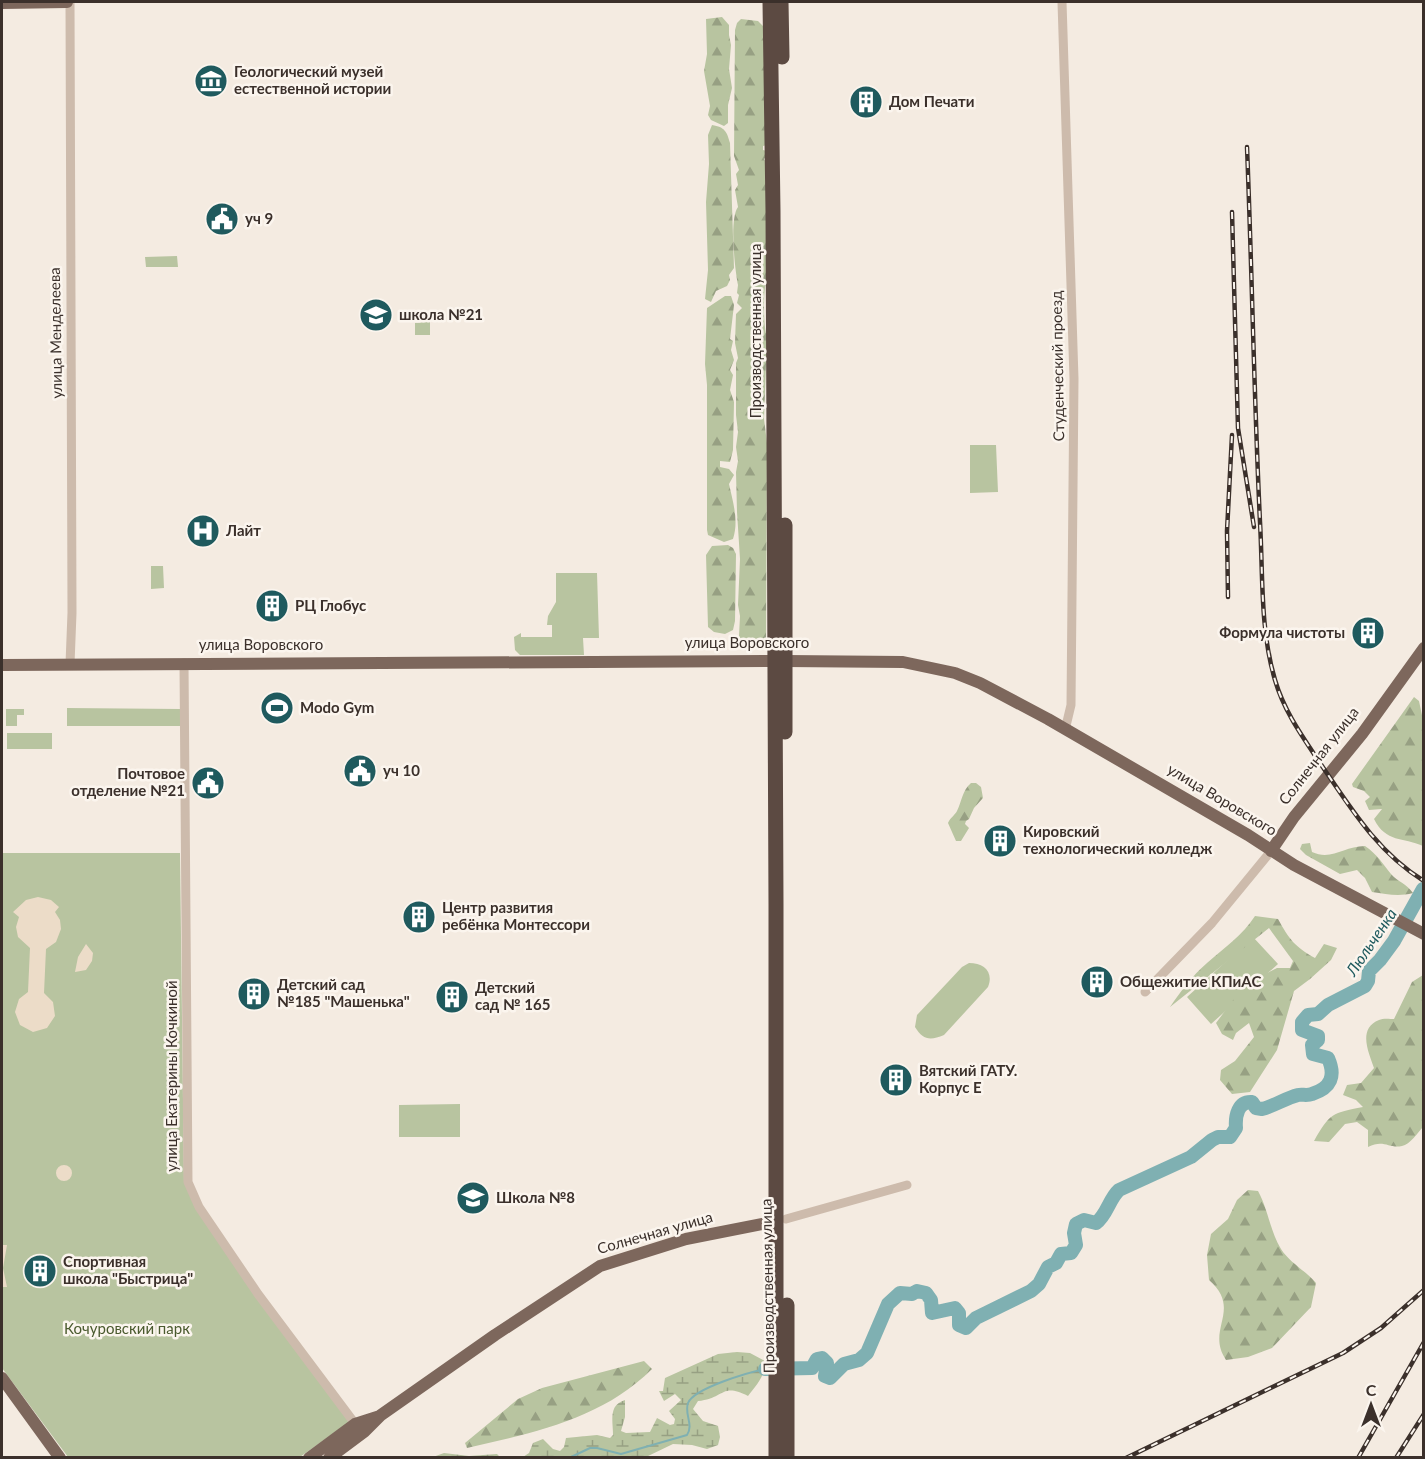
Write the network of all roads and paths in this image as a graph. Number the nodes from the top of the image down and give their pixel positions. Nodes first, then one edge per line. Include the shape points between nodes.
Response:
1 (68, 2) edge
2 (770, 2) edge
3 (781, 2) edge
4 (1062, 2) edge
5 (2, 3) edge
6 (1424, 648) edge
7 (780, 661) junction
8 (184, 663) junction
9 (2, 664) edge
10 (70, 664) junction
11 (1065, 730) junction
12 (1272, 851) junction
13 (1424, 934) edge
14 (1145, 992) dead end
15 (907, 1185) dead end
16 (781, 1220) junction
17 (2, 1378) edge
18 (782, 1379) junction
19 (359, 1429) junction
20 (60, 1458) edge
21 (309, 1458) edge
22 (329, 1458) edge
23 (776, 1458) edge
24 (787, 1458) edge

1 - 5 main road
1 - 10 street, улица Менделеева
2 - 7 highway, Производственная улица
3 - 7 highway, Производственная улица
4 - 11 street, Студенческий проезд via 1074,379 1071,705
6 - 12 main road, Солнечная улица
7 - 8 main road, улица Воровского
7 - 11 main road, улица Воровского via 884,661 955,673 981,683
7 - 16 highway, Производственная улица via 784,853
8 - 10 main road, улица Воровского
8 - 19 street, улица Екатерины Кочкиной via 188,1182 199,1207 258,1294
9 - 10 main road, улица Воровского
11 - 12 main road, улица Воровского
12 - 13 main road, улица Воровского
12 - 14 street, Солнечная улица via 1212,923
15 - 16 street, Солнечная улица
16 - 18 highway, Производственная улица
16 - 19 main road, Солнечная улица via 686,1239 600,1266
17 - 20 main road
18 - 23 highway, Производственная улица
18 - 24 highway, Производственная улица
19 - 21 main road, Солнечная улица
19 - 22 main road, Солнечная улица

